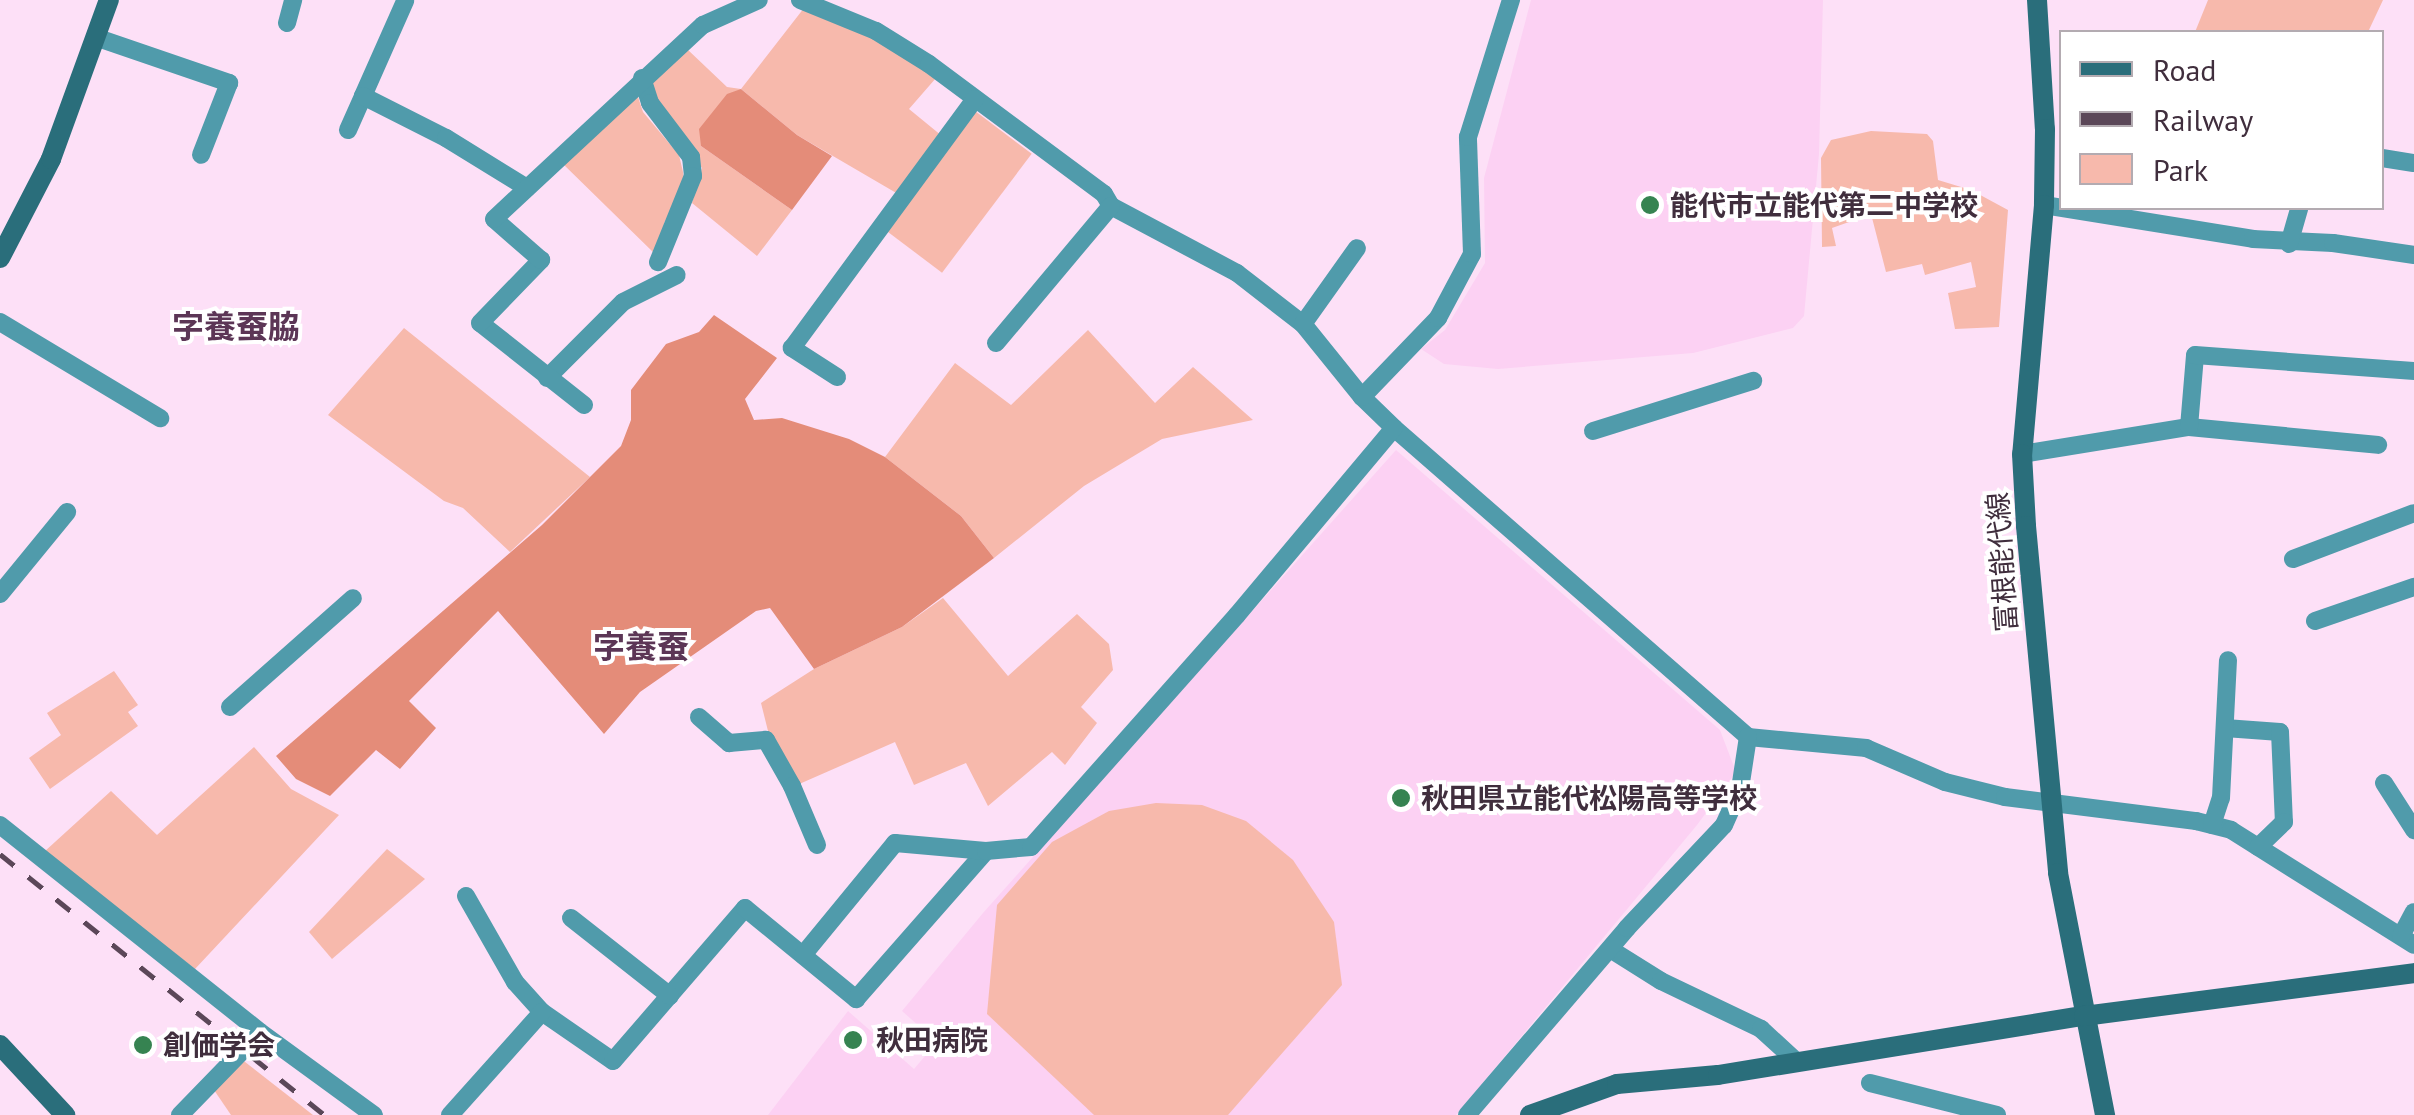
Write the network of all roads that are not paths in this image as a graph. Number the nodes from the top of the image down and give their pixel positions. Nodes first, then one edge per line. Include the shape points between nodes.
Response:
1 (109, 0) edge
2 (293, 0) edge
3 (760, 0) edge
4 (1511, 0) edge
5 (2037, 0) edge
6 (405, 1) edge
7 (804, 1) edge
8 (287, 23) dead end
9 (95, 38) junction
10 (642, 78) junction
11 (363, 96) junction
12 (975, 98) junction
13 (348, 130) dead end
14 (2053, 130) edge
15 (201, 155) dead end
16 (2384, 158) edge
17 (2414, 163) edge
18 (527, 188) junction
19 (2044, 205) junction
20 (1111, 206) junction
21 (2059, 207) edge
22 (2075, 210) edge
23 (2298, 210) edge
24 (2289, 244) junction
25 (1357, 248) dead end
26 (2414, 256) edge
27 (0, 258) edge
28 (658, 262) dead end
29 (677, 275) dead end
30 (0, 322) edge
31 (1303, 324) junction
32 (996, 344) dead end
33 (2414, 371) edge
34 (838, 377) dead end
35 (547, 378) junction
36 (1753, 381) dead end
37 (1362, 397) junction
38 (584, 405) dead end
39 (160, 418) dead end
40 (2190, 427) junction
41 (1394, 428) junction
42 (1593, 431) dead end
43 (2378, 445) dead end
44 (2022, 454) junction
45 (67, 512) dead end
46 (2414, 514) edge
47 (2294, 559) dead end
48 (2414, 587) edge
49 (0, 594) edge
50 (354, 598) dead end
51 (2314, 621) dead end
52 (2228, 660) dead end
53 (230, 707) dead end
54 (699, 717) dead end
55 (2225, 728) junction
56 (1748, 738) junction
57 (2384, 783) dead end
58 (2049, 802) junction
59 (0, 825) edge
60 (2212, 825) junction
61 (2414, 830) edge
62 (816, 845) dead end
63 (2258, 847) junction
64 (986, 851) junction
65 (466, 896) dead end
66 (2414, 912) edge
67 (571, 918) dead end
68 (2407, 941) edge
69 (1610, 949) junction
70 (804, 955) junction
71 (2414, 973) edge
72 (670, 996) junction
73 (542, 1012) junction
74 (2084, 1016) junction
75 (0, 1045) edge
76 (243, 1050) dead end
77 (1797, 1062) junction
78 (1870, 1083) dead end
79 (65, 1115) edge
80 (180, 1115) edge
81 (374, 1115) edge
82 (450, 1115) edge
83 (1466, 1115) edge
84 (1530, 1115) edge
85 (1997, 1115) edge
86 (2105, 1115) edge

1 - 9 street
2 - 8 street
3 - 10 street via 703,25
4 - 37 street via 1468,137 1472,254 1438,318
5 - 14 street, 富根能代線
6 - 11 street
7 - 12 street via 876,31
9 - 15 street via 229,84
9 - 27 street via 51,159
10 - 18 street
10 - 28 street via 650,103 691,157 693,176
11 - 13 street
11 - 18 street
12 - 20 street via 1104,194
12 - 34 street via 792,348
14 - 19 street, 富根能代線
16 - 17 street
18 - 35 street via 494,219 541,260 480,323
19 - 21 street
19 - 44 street, 富根能代線
20 - 31 street via 1237,273
20 - 32 street
22 - 24 street
23 - 24 street
24 - 26 street via 2334,243
25 - 31 street
29 - 35 street via 623,302
30 - 39 street
31 - 37 street
33 - 40 street via 2194,355
35 - 38 street
36 - 42 street
37 - 41 street
40 - 43 street
40 - 44 street
41 - 56 street
41 - 64 street via 1030,847
44 - 58 street, 富根能代線
45 - 49 street
46 - 47 street
48 - 51 street
50 - 53 street
52 - 55 street
54 - 62 street via 729,742 766,740
55 - 60 street via 2222,798
55 - 63 street via 2280,732 2284,822
56 - 58 street via 1866,748 1945,782
56 - 69 street via 1734,811
57 - 61 street
58 - 60 street
58 - 74 street, 富根能代線
59 - 81 street
60 - 63 street
63 - 68 street
64 - 70 street via 895,844
64 - 70 street via 856,999
65 - 73 street via 515,982
66 - 68 street
67 - 72 street
69 - 77 street via 1761,1028
69 - 83 street
70 - 72 street via 745,908
71 - 74 street
72 - 73 street via 613,1061
73 - 82 street
74 - 77 street
74 - 86 street, 富根能代線
75 - 79 street
76 - 80 street
77 - 84 street via 1617,1084
78 - 85 street

